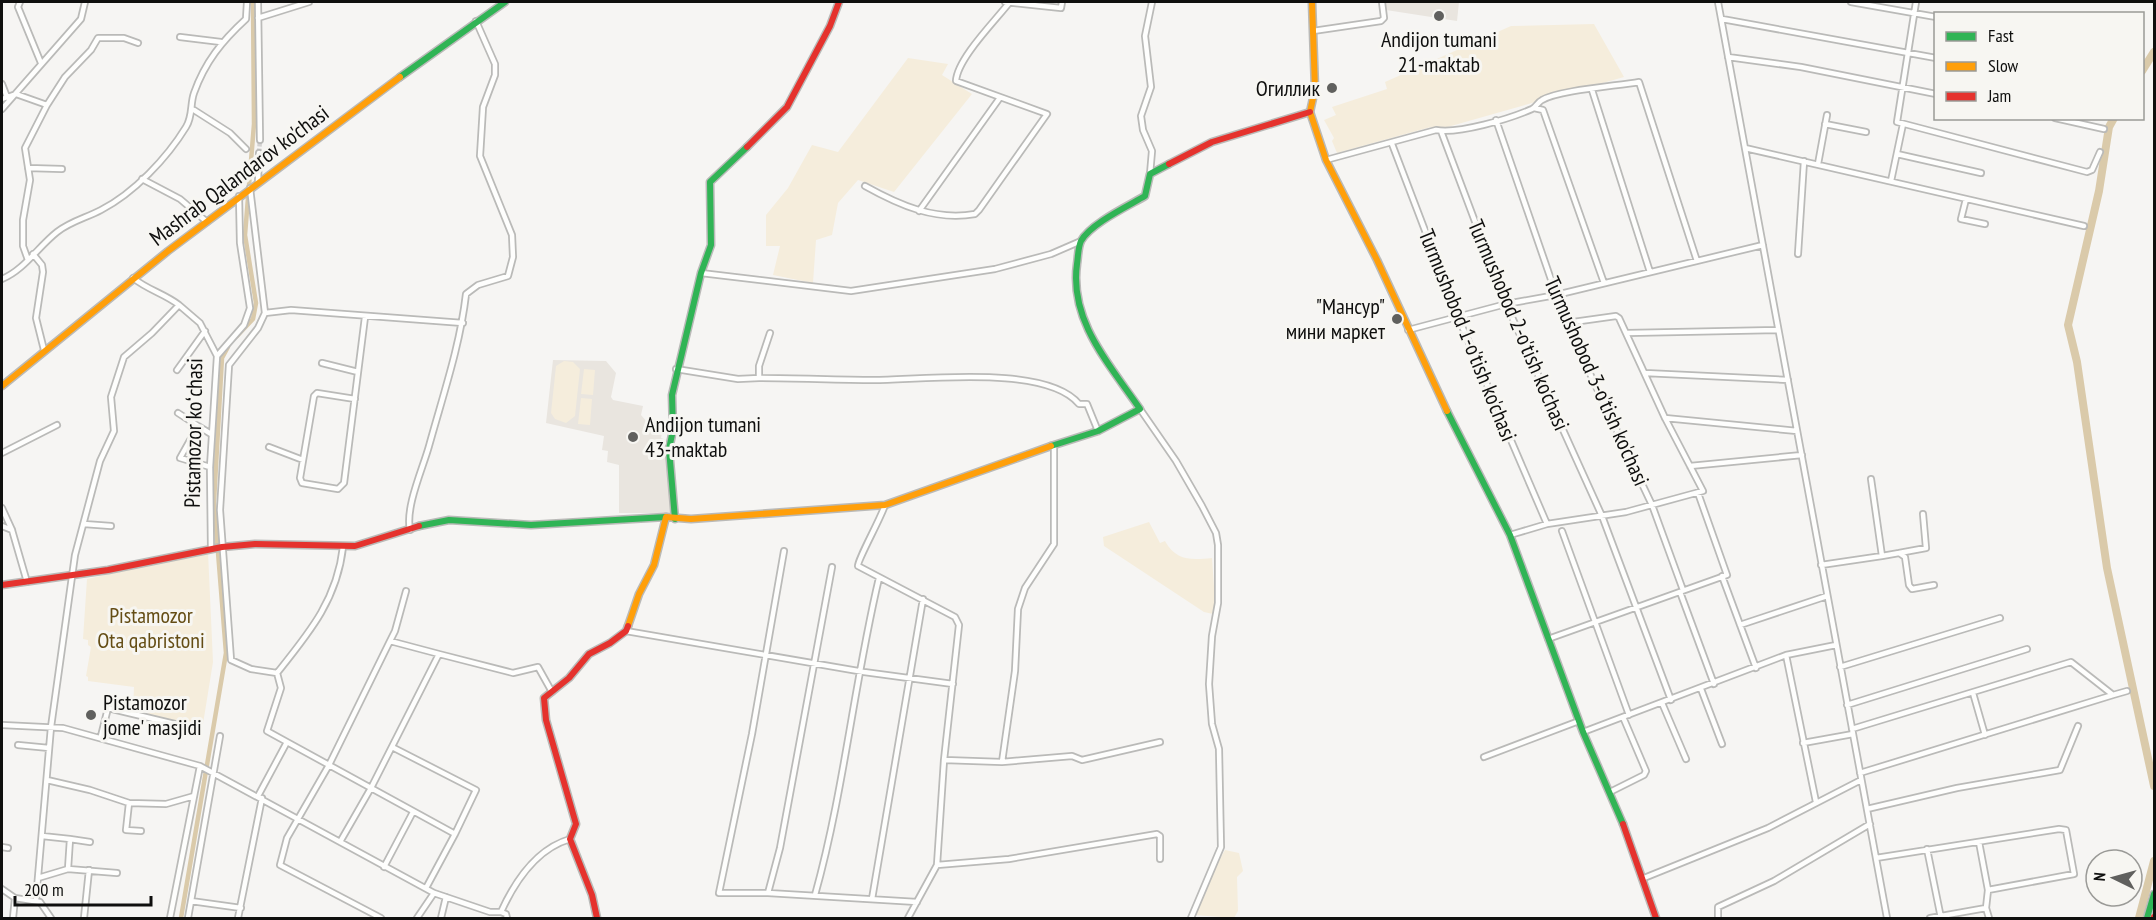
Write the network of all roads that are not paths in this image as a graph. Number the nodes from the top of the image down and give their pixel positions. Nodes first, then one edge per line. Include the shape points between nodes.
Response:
1 (20, 2) edge
2 (85, 2) edge
3 (247, 2) edge
4 (258, 2) edge
5 (309, 2) edge
6 (505, 2) edge
7 (839, 2) edge
8 (1007, 2) edge
9 (1062, 2) edge
10 (1152, 2) edge
11 (1312, 2) edge
12 (1383, 2) edge
13 (1718, 2) edge
14 (1851, 2) edge
15 (1916, 2) edge
16 (1914, 13) junction
17 (1934, 17) edge
18 (258, 18) junction
19 (1722, 19) junction
20 (476, 21) junction
21 (1313, 31) junction
22 (180, 38) dead end
23 (221, 42) junction
24 (138, 43) dead end
25 (1907, 52) junction
26 (1728, 57) junction
27 (1934, 58) edge
28 (41, 63) junction
29 (2, 84) edge
30 (1902, 87) junction
31 (1592, 90) junction
32 (16, 94) junction
33 (1934, 94) edge
34 (4, 98) edge
35 (999, 99) junction
36 (47, 105) junction
37 (1534, 108) junction
38 (2, 109) edge
39 (194, 110) junction
40 (1310, 112) junction
41 (1827, 115) dead end
42 (1496, 120) junction
43 (2064, 120) edge
44 (1825, 124) junction
45 (1904, 124) junction
46 (2104, 129) dead end
47 (1441, 131) junction
48 (1866, 132) dead end
49 (260, 140) tunnel mouth
50 (1392, 144) junction
51 (1745, 148) junction
52 (246, 149) dead end
53 (2100, 152) dead end
54 (259, 153) tunnel mouth
55 (1897, 154) junction
56 (1326, 160) junction
57 (1804, 161) junction
58 (1818, 164) junction
59 (28, 168) junction
60 (62, 169) dead end
61 (1981, 173) dead end
62 (1150, 174) junction
63 (142, 179) junction
64 (1891, 181) junction
65 (254, 185) junction
66 (865, 186) dead end
67 (239, 196) junction
68 (1966, 199) junction
69 (919, 211) junction
70 (207, 222) junction
71 (1984, 224) dead end
72 (2084, 226) dead end
73 (1081, 241) junction
74 (1763, 245) junction
75 (33, 254) junction
76 (1798, 254) dead end
77 (28, 260) junction
78 (1697, 261) junction
79 (1650, 272) junction
80 (701, 273) junction
81 (133, 278) junction
82 (2, 279) edge
83 (1604, 283) junction
84 (1556, 295) junction
85 (1506, 304) junction
86 (179, 305) junction
87 (266, 313) junction
88 (1458, 316) junction
89 (365, 317) junction
90 (463, 323) junction
91 (1566, 323) junction
92 (1408, 330) junction
93 (1778, 330) junction
94 (205, 331) junction
95 (770, 333) dead end
96 (1627, 333) junction
97 (44, 350) junction
98 (217, 356) junction
99 (322, 363) dead end
100 (676, 369) junction
101 (177, 370) dead end
102 (358, 372) junction
103 (1645, 373) junction
104 (759, 378) junction
105 (1788, 380) junction
106 (2, 386) edge
107 (355, 399) junction
108 (1140, 409) junction
109 (178, 413) dead end
110 (1665, 418) junction
111 (57, 425) dead end
112 (198, 426) junction
113 (1098, 431) junction
114 (1797, 431) junction
115 (211, 434) junction
116 (269, 447) dead end
117 (1054, 447) junction
118 (2, 453) edge
119 (1802, 455) junction
120 (303, 460) junction
121 (1690, 466) junction
122 (210, 467) junction
123 (1871, 479) dead end
124 (1698, 492) junction
125 (885, 505) junction
126 (1652, 505) junction
127 (2, 508) edge
128 (1923, 514) dead end
129 (1602, 516) junction
130 (666, 517) junction
131 (675, 519) junction
132 (84, 524) junction
133 (1547, 524) junction
134 (2, 526) edge
135 (111, 526) dead end
136 (12, 530) junction
137 (410, 530) junction
138 (1562, 531) dead end
139 (1510, 535) junction
140 (221, 547) junction
141 (343, 547) junction
142 (211, 549) junction
143 (784, 551) dead end
144 (1899, 553) junction
145 (1882, 556) junction
146 (1821, 565) junction
147 (832, 567) dead end
148 (72, 573) junction
149 (1722, 576) junction
150 (879, 578) junction
151 (27, 582) junction
152 (2, 585) edge
153 (1934, 585) dead end
154 (406, 591) dead end
155 (1682, 591) junction
156 (1827, 596) junction
157 (923, 599) junction
158 (1637, 607) junction
159 (2000, 618) dead end
160 (1594, 622) junction
161 (1740, 626) junction
162 (626, 631) junction
163 (1548, 639) junction
164 (390, 641) junction
165 (1836, 645) junction
166 (2027, 649) dead end
167 (766, 653) junction
168 (440, 654) junction
169 (1786, 655) junction
170 (814, 662) junction
171 (1840, 667) junction
172 (1756, 668) junction
173 (860, 669) junction
174 (277, 673) junction
175 (909, 679) junction
176 (953, 684) junction
177 (1714, 684) junction
178 (1701, 689) junction
179 (552, 692) junction
180 (2127, 692) dead end
181 (1973, 693) junction
182 (2113, 695) junction
183 (1671, 700) junction
184 (1662, 703) junction
185 (1847, 705) junction
186 (1626, 716) junction
187 (1579, 721) junction
188 (2, 725) edge
189 (179, 725) dead end
190 (2078, 726) dead end
191 (51, 727) junction
192 (1583, 732) junction
193 (1852, 732) junction
194 (1985, 735) junction
195 (101, 736) junction
196 (220, 736) dead end
197 (287, 742) junction
198 (1160, 742) dead end
199 (1803, 743) junction
200 (18, 744) dead end
201 (1722, 744) dead end
202 (392, 747) junction
203 (49, 748) junction
204 (1484, 756) dead end
205 (1686, 759) dead end
206 (944, 760) junction
207 (1002, 762) junction
208 (329, 765) junction
209 (200, 766) junction
210 (212, 772) junction
211 (1860, 773) junction
212 (47, 780) junction
213 (1861, 780) junction
214 (371, 788) junction
215 (1610, 792) junction
216 (194, 796) junction
217 (260, 797) junction
218 (1816, 802) junction
219 (129, 803) junction
220 (1867, 809) junction
221 (413, 812) junction
222 (299, 819) junction
223 (1869, 824) junction
224 (141, 831) dead end
225 (455, 834) junction
226 (42, 836) junction
227 (570, 838) junction
228 (70, 839) junction
229 (90, 842) dead end
230 (1979, 842) junction
231 (340, 843) junction
232 (2, 847) edge
233 (8, 848) dead end
234 (1927, 849) junction
235 (1876, 858) junction
236 (1160, 860) dead end
237 (937, 865) junction
238 (384, 867) junction
239 (68, 869) junction
240 (89, 870) junction
241 (117, 873) dead end
242 (38, 878) junction
243 (1644, 878) junction
244 (426, 888) junction
245 (2, 889) edge
246 (1988, 890) junction
247 (434, 892) junction
248 (768, 892) junction
249 (2154, 894) edge
250 (815, 895) junction
251 (447, 897) junction
252 (15, 898) junction
253 (872, 899) junction
254 (36, 900) junction
255 (191, 901) junction
256 (916, 902) junction
257 (241, 908) junction
258 (1986, 908) junction
259 (501, 912) junction
260 (49, 917) edge
261 (1941, 917) edge
262 (13, 918) edge
263 (84, 918) edge
264 (170, 918) edge
265 (188, 918) edge
266 (238, 918) edge
267 (381, 918) edge
268 (417, 918) edge
269 (441, 918) edge
270 (507, 918) edge
271 (597, 918) edge
272 (908, 918) edge
273 (1191, 918) edge
274 (1656, 918) edge
275 (1718, 918) edge
276 (1887, 918) edge
277 (1930, 918) edge
278 (1989, 918) edge
279 (2147, 918) edge

1 - 28 street via 18,7
2 - 28 street via 81,19
3 - 23 street via 246,20
4 - 18 street
5 - 18 street
6 - 20 main road, Mashrab Qalandarov ko'chasi
7 - 80 main road via 787,106 710,182 711,245
8 - 9 street via 1061,8
8 - 35 street via 956,78 958,84
10 - 62 street via 1145,36 1151,87 1141,116 1152,152
11 - 21 main road
12 - 21 street via 1381,21
13 - 19 street
14 - 16 street
15 - 16 street
16 - 17 street
16 - 25 street
18 - 49 street
19 - 25 street
19 - 26 street
20 - 65 main road, Mashrab Qalandarov ko'chasi
20 - 90 street via 495,64 482,115 481,164 506,216 513,257 508,276 469,290
21 - 40 main road via 1315,89
22 - 23 street
23 - 39 street via 193,95
24 - 36 street via 124,38 98,38
25 - 27 street
25 - 30 street
26 - 30 street
26 - 51 street
28 - 32 street
29 - 34 street
30 - 33 street
30 - 45 street via 1896,118
31 - 37 street via 1542,100
31 - 78 street via 1639,82
31 - 79 street
32 - 34 street
32 - 36 street
32 - 38 street
35 - 69 street
35 - 69 street via 1047,114 975,214 944,216
36 - 59 street via 27,140
37 - 42 street
37 - 83 street via 1543,110
39 - 52 street via 230,133
39 - 63 street via 187,127
40 - 56 main road
40 - 62 main road via 1212,142
41 - 44 street
42 - 47 street
42 - 84 street, Turmushobod 3-o'tish ko'chasi
43 - 46 street
44 - 48 street
44 - 58 street
45 - 53 street via 2087,172 2092,170
45 - 55 street
47 - 50 street
47 - 85 street, Turmushobod 2-o'tish ko'chasi
50 - 56 street
50 - 88 street, Turmushobod 1-o'tish ko'chasi
51 - 57 street
51 - 74 street
54 - 65 street
55 - 61 street
55 - 64 street
56 - 92 main road
57 - 58 street
57 - 76 street
58 - 64 street
59 - 60 street
59 - 77 street via 23,246
62 - 73 main road via 1145,196 1103,221
63 - 70 street via 180,199
63 - 75 street via 101,210 72,221
64 - 68 street
65 - 67 main road, Mashrab Qalandarov ko'chasi
65 - 87 street
66 - 69 street
67 - 70 main road, Mashrab Qalandarov ko'chasi
67 - 98 street via 240,243 250,308 244,325
68 - 71 street via 1961,219
68 - 72 street
70 - 81 main road, Mashrab Qalandarov ko'chasi
73 - 80 street via 1051,254 995,269 851,291
73 - 108 main road via 1076,297 1080,312
74 - 78 street
74 - 93 street
75 - 77 street
75 - 97 street via 43,272 36,318
77 - 82 street
78 - 79 street
79 - 83 street
80 - 100 main road
81 - 86 street, Pistamozor koʻchasi
81 - 97 main road, Mashrab Qalandarov ko'chasi
83 - 84 street
84 - 85 street
84 - 91 street, Turmushobod 3-o'tish ko'chasi
85 - 88 street
85 - 129 street, Turmushobod 2-o'tish ko'chasi
86 - 94 street, Pistamozor koʻchasi
86 - 132 street via 124,357 111,397 114,431 100,461
87 - 89 street via 291,310
87 - 140 street via 229,365 220,492
88 - 92 street
88 - 133 street, Turmushobod 1-o'tish ko'chasi
89 - 90 street
89 - 102 street
90 - 137 street via 413,500
91 - 96 street via 1616,316
91 - 126 street, Turmushobod 3-o'tish ko'chasi
92 - 139 main road
93 - 96 street
93 - 105 street
94 - 98 street, Pistamozor koʻchasi
94 - 101 street
95 - 104 street
96 - 103 street
97 - 106 main road, Mashrab Qalandarov ko'chasi
98 - 115 street, Pistamozor koʻchasi
99 - 102 street
100 - 104 street via 738,379
100 - 131 main road via 669,449
102 - 107 street
103 - 105 street
103 - 110 street
104 - 113 street via 874,380 976,376 1028,382 1053,388 1079,404 1087,404
105 - 114 street
107 - 120 street via 315,394
107 - 120 street via 342,487 325,489 302,483
108 - 113 main road
108 - 273 street via 1176,461 1216,533 1218,545 1218,603 1209,684 1212,724 1220,749 1221,847
109 - 112 street
110 - 114 street
110 - 121 street
111 - 118 street
112 - 115 street
112 - 122 street via 180,458
113 - 117 main road
114 - 119 street
115 - 122 street, Pistamozor koʻchasi
116 - 120 street
117 - 125 main road via 1015,457
117 - 207 street via 1054,544 1025,588 1018,609 1015,671
119 - 121 street
119 - 146 street
121 - 124 street via 1703,491
122 - 142 street, Pistamozor koʻchasi
123 - 145 street
124 - 126 street
124 - 149 street via 1727,575
125 - 131 main road
125 - 150 street via 857,563
126 - 129 street
126 - 155 street, Turmushobod 3-o'tish ko'chasi
127 - 136 street
128 - 144 street via 1926,548
129 - 133 street
129 - 158 street, Turmushobod 2-o'tish ko'chasi
130 - 131 main road
130 - 137 main road via 531,525 449,520
130 - 162 main road via 654,565
132 - 135 street
132 - 148 street
133 - 139 street
134 - 136 street
136 - 151 street
137 - 141 main road
138 - 160 street
139 - 163 main road
140 - 141 main road
140 - 142 main road
140 - 174 street via 231,660 250,669
141 - 174 street via 338,582 309,635
142 - 148 main road via 108,570
143 - 167 street
144 - 145 street
144 - 153 street via 1905,556 1910,587
145 - 146 street
146 - 156 street
147 - 170 street
148 - 151 main road
148 - 191 street
149 - 155 street
149 - 161 street
150 - 157 street
150 - 173 street
151 - 152 main road
154 - 164 street
155 - 158 street
155 - 177 street, Turmushobod 3-o'tish ko'chasi
156 - 161 street
156 - 165 street
157 - 175 street
157 - 176 street via 958,622
158 - 160 street
158 - 183 street, Turmushobod 2-o'tish ko'chasi
159 - 171 street
160 - 163 street
160 - 186 street
161 - 172 street
162 - 167 street
162 - 179 main road via 589,654
163 - 187 main road
164 - 168 street
164 - 208 street
165 - 169 street
165 - 171 street
166 - 185 street
167 - 170 street
167 - 248 street via 719,892
168 - 179 street via 513,674 538,667
168 - 202 street
169 - 172 street
169 - 199 street
170 - 173 street
170 - 248 street via 780,848
171 - 185 street
172 - 177 street
173 - 175 street
173 - 250 street via 827,851
174 - 197 street via 281,688 267,731
175 - 176 street
175 - 253 street
176 - 206 street
177 - 178 street
178 - 183 street
178 - 201 street
179 - 227 main road via 543,704 576,824
180 - 182 street
181 - 182 street via 2071,662
181 - 193 street
181 - 194 street
182 - 194 street
183 - 184 street
184 - 186 street
184 - 205 street
185 - 193 street
186 - 192 street
186 - 215 street via 1646,771
187 - 192 main road
187 - 204 street
188 - 191 street
189 - 195 street via 108,708
190 - 220 street via 2060,770
191 - 195 street
191 - 203 street
192 - 215 main road
193 - 199 street
193 - 211 street
194 - 211 street
195 - 209 street
196 - 210 street
197 - 208 street
197 - 217 street
198 - 207 street via 1082,760 1072,756
199 - 218 street
200 - 203 street
202 - 214 street
202 - 225 street via 476,790
203 - 212 street
206 - 207 street
206 - 237 street
208 - 214 street
208 - 222 street
209 - 210 street
209 - 216 street
210 - 217 street
210 - 255 street
211 - 213 street
212 - 219 street
212 - 226 street
213 - 218 street
213 - 220 street
214 - 221 street
214 - 231 street
215 - 243 main road
216 - 219 street via 166,804
216 - 264 street
217 - 222 street
217 - 257 street
218 - 243 street via 1768,828
219 - 224 street via 126,830
220 - 223 street
221 - 225 street
221 - 238 street
222 - 231 street
222 - 267 street via 286,838 279,864
223 - 235 street
223 - 275 street via 1774,881 1718,907
225 - 244 street
226 - 228 street
226 - 242 street
227 - 259 street via 528,867 514,884
227 - 271 main road
228 - 229 street
228 - 239 street
230 - 234 street
230 - 246 street
230 - 246 street via 2067,830 2074,874
231 - 238 street
232 - 233 street
234 - 235 street
234 - 261 street
235 - 276 street
236 - 237 street via 1157,834 1009,860
237 - 256 street
238 - 244 street
239 - 240 street
239 - 242 street
240 - 241 street
240 - 263 street
242 - 254 street
243 - 274 main road
244 - 247 street
245 - 252 street
246 - 258 street
247 - 251 street
247 - 268 street
248 - 250 street
249 - 279 main road
250 - 253 street
251 - 259 street
251 - 269 street
252 - 254 street
252 - 262 street
253 - 256 street
254 - 260 street
255 - 257 street
255 - 265 street
256 - 272 street
257 - 266 street
258 - 261 street
258 - 278 street
259 - 270 street
261 - 277 street

